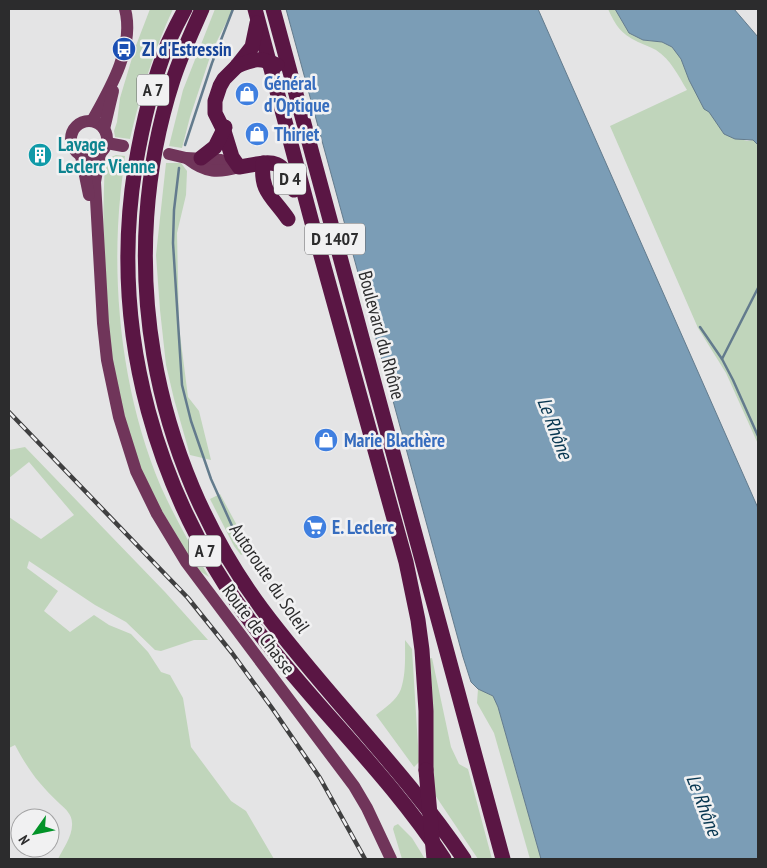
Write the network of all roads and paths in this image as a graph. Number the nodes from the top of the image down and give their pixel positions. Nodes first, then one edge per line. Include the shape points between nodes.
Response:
1 (125, 9) edge
2 (185, 9) edge
3 (202, 9) edge
4 (273, 9) edge
5 (259, 12) edge
6 (268, 61) junction
7 (237, 66) junction
8 (117, 71) junction
9 (92, 121) junction
10 (104, 129) junction
11 (224, 131) junction
12 (107, 143) junction
13 (123, 146) dead end
14 (100, 154) junction
15 (169, 154) dead end
16 (82, 156) junction
17 (194, 158) junction
18 (263, 163) junction
19 (239, 167) junction
20 (288, 218) dead end
21 (97, 232) junction
22 (315, 234) junction
23 (360, 331) junction
24 (391, 859) edge
25 (434, 859) edge
26 (444, 859) edge
27 (464, 859) edge
28 (503, 859) edge

1 - 8 main road via 127,30
2 - 26 highway, Autoroute du Soleil / A 7 via 168,42 156,77 138,151 130,202 129,304 138,370 150,422 192,528 238,605 283,663 403,803
3 - 27 highway, Autoroute du Soleil / A 7 via 172,81 159,128 145,225 147,312 157,380 168,422 198,501 239,576 300,656 421,799
4 - 23 highway, Boulevard du Rhône / D 1407
5 - 6 highway via 276,44 275,52
5 - 7 highway via 252,46
6 - 7 highway via 256,59
6 - 11 highway via 245,73 232,85 225,97
6 - 22 highway, Boulevard du Rhône / D 1407
6 - 23 highway via 277,65 282,77 325,238
7 - 11 highway via 220,86 215,101 215,113
8 - 9 main road
8 - 10 main road
9 - 10 main road
9 - 16 main road via 78,125 72,134 74,148
10 - 12 main road
11 - 17 highway via 215,147
11 - 19 highway via 232,157
12 - 13 main road
12 - 14 main road
14 - 16 main road via 89,158
14 - 21 main road, Route de Chasse via 95,182
15 - 17 main road, D 4
16 - 21 main road, Route de Chasse
17 - 19 main road, D 4 via 197,166 221,172
18 - 19 highway, D 4
18 - 20 highway via 262,182
18 - 22 highway, D 4 via 273,162 288,174 305,221
21 - 24 main road, Route de Chasse via 104,331 114,397 127,444 147,495 186,562 354,786
22 - 25 highway, Boulevard du Rhône / D 1407, bridge via 399,536 418,620
23 - 28 highway, Boulevard du Rhône / D 1407

